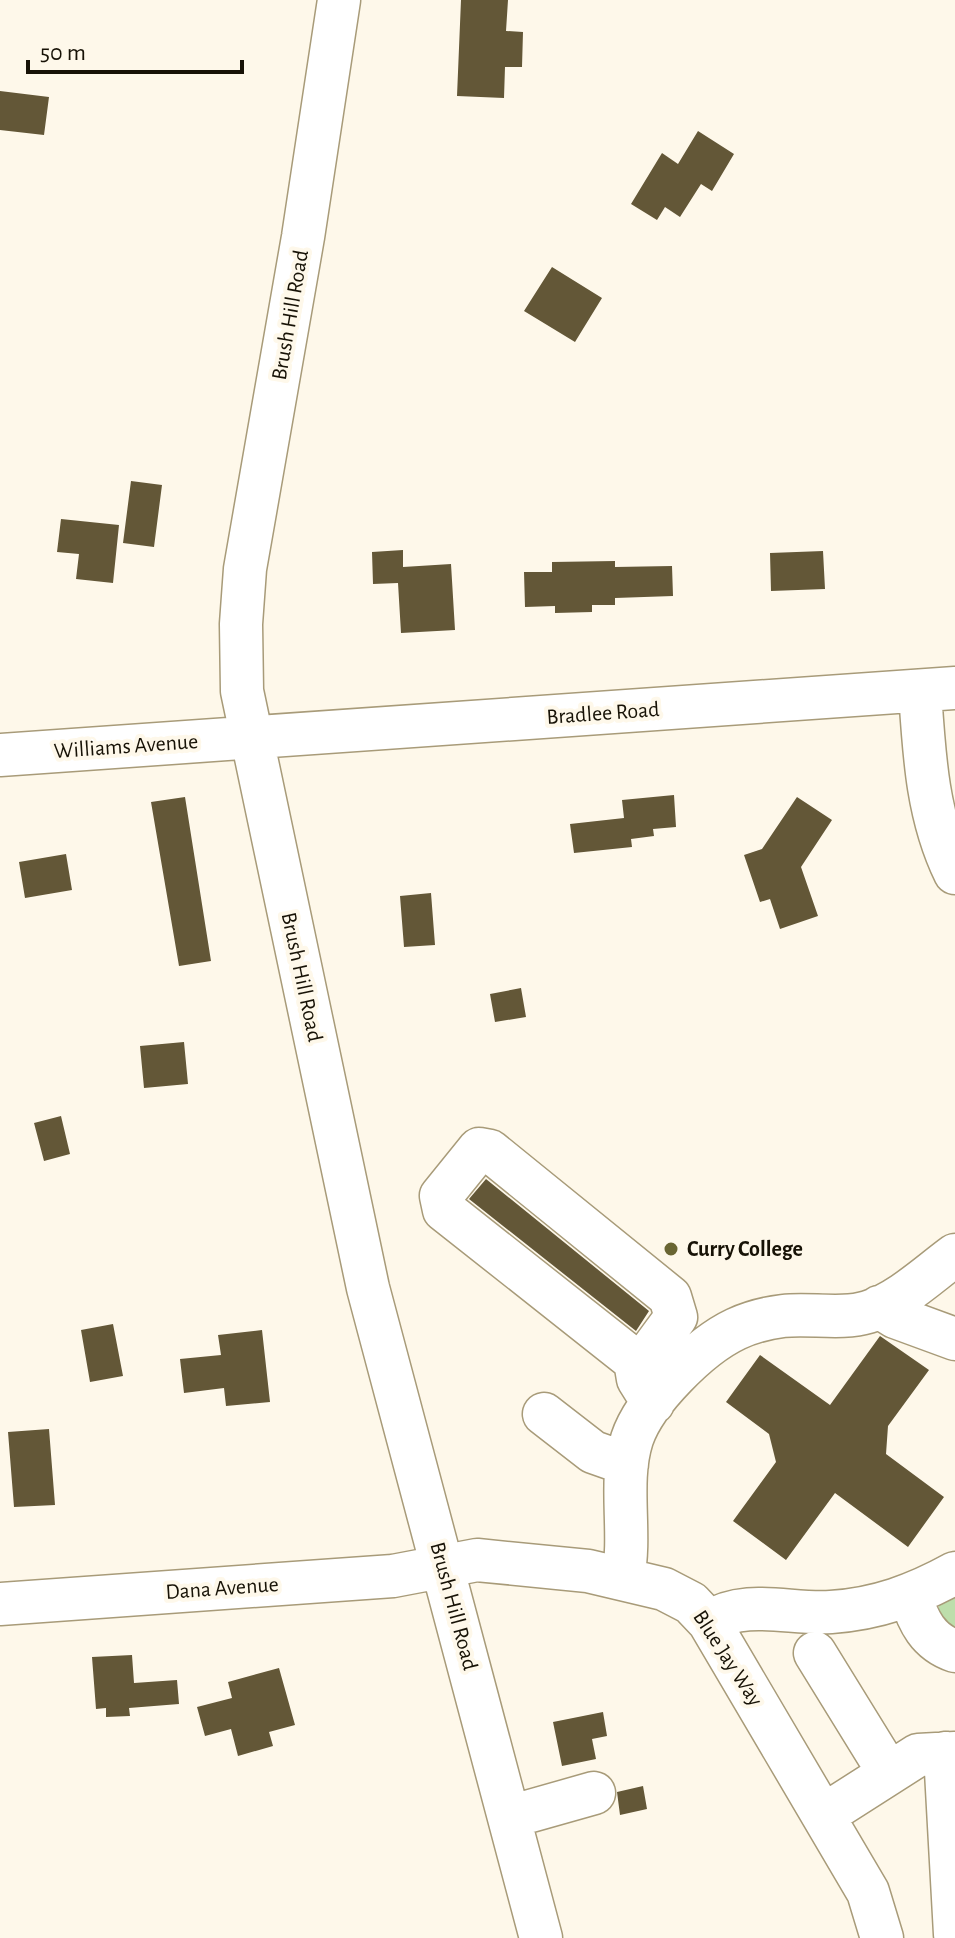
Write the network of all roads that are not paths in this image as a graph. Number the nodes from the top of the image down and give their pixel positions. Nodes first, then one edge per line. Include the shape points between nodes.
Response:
1 (339, 0) edge
2 (937, 689) edge
3 (252, 737) junction
4 (0, 755) edge
5 (955, 873) edge
6 (955, 1255) edge
7 (879, 1307) junction
8 (955, 1339) edge
9 (645, 1387) junction
10 (544, 1414) dead end
11 (627, 1464) junction
12 (443, 1566) junction
13 (955, 1573) edge
14 (623, 1578) junction
15 (910, 1595) junction
16 (0, 1604) edge
17 (709, 1622) junction
18 (955, 1651) edge
19 (815, 1653) dead end
20 (950, 1753) edge
21 (889, 1773) junction
22 (594, 1793) dead end
23 (824, 1815) junction
24 (509, 1817) junction
25 (955, 1934) edge
26 (541, 1938) edge
27 (882, 1938) edge

1 - 3 street, Brush Hill Road via 245,569 241,675
2 - 3 street, Bradlee Road
2 - 5 street via 926,777
3 - 4 street, Williams Avenue
3 - 12 street, Brush Hill Road via 361,1260
6 - 7 street
7 - 8 street
7 - 9 street via 852,1315 770,1318 735,1330
9 - 9 street via 635,1361 444,1210 441,1196 479,1149 490,1151 670,1297 676,1317
9 - 11 street
10 - 11 street via 593,1452
11 - 14 street
12 - 14 street, Blue Jay Way via 499,1561
12 - 16 street, Dana Avenue via 393,1576
12 - 24 street, Brush Hill Road
13 - 15 street
14 - 17 street, Blue Jay Way via 678,1595
15 - 17 street via 830,1612 740,1609
15 - 18 street via 925,1631
17 - 23 street, Blue Jay Way
19 - 21 street
20 - 21 street via 918,1755
20 - 25 street
21 - 23 street
22 - 24 street
23 - 27 street, Blue Jay Way via 868,1892
24 - 26 street, Brush Hill Road

